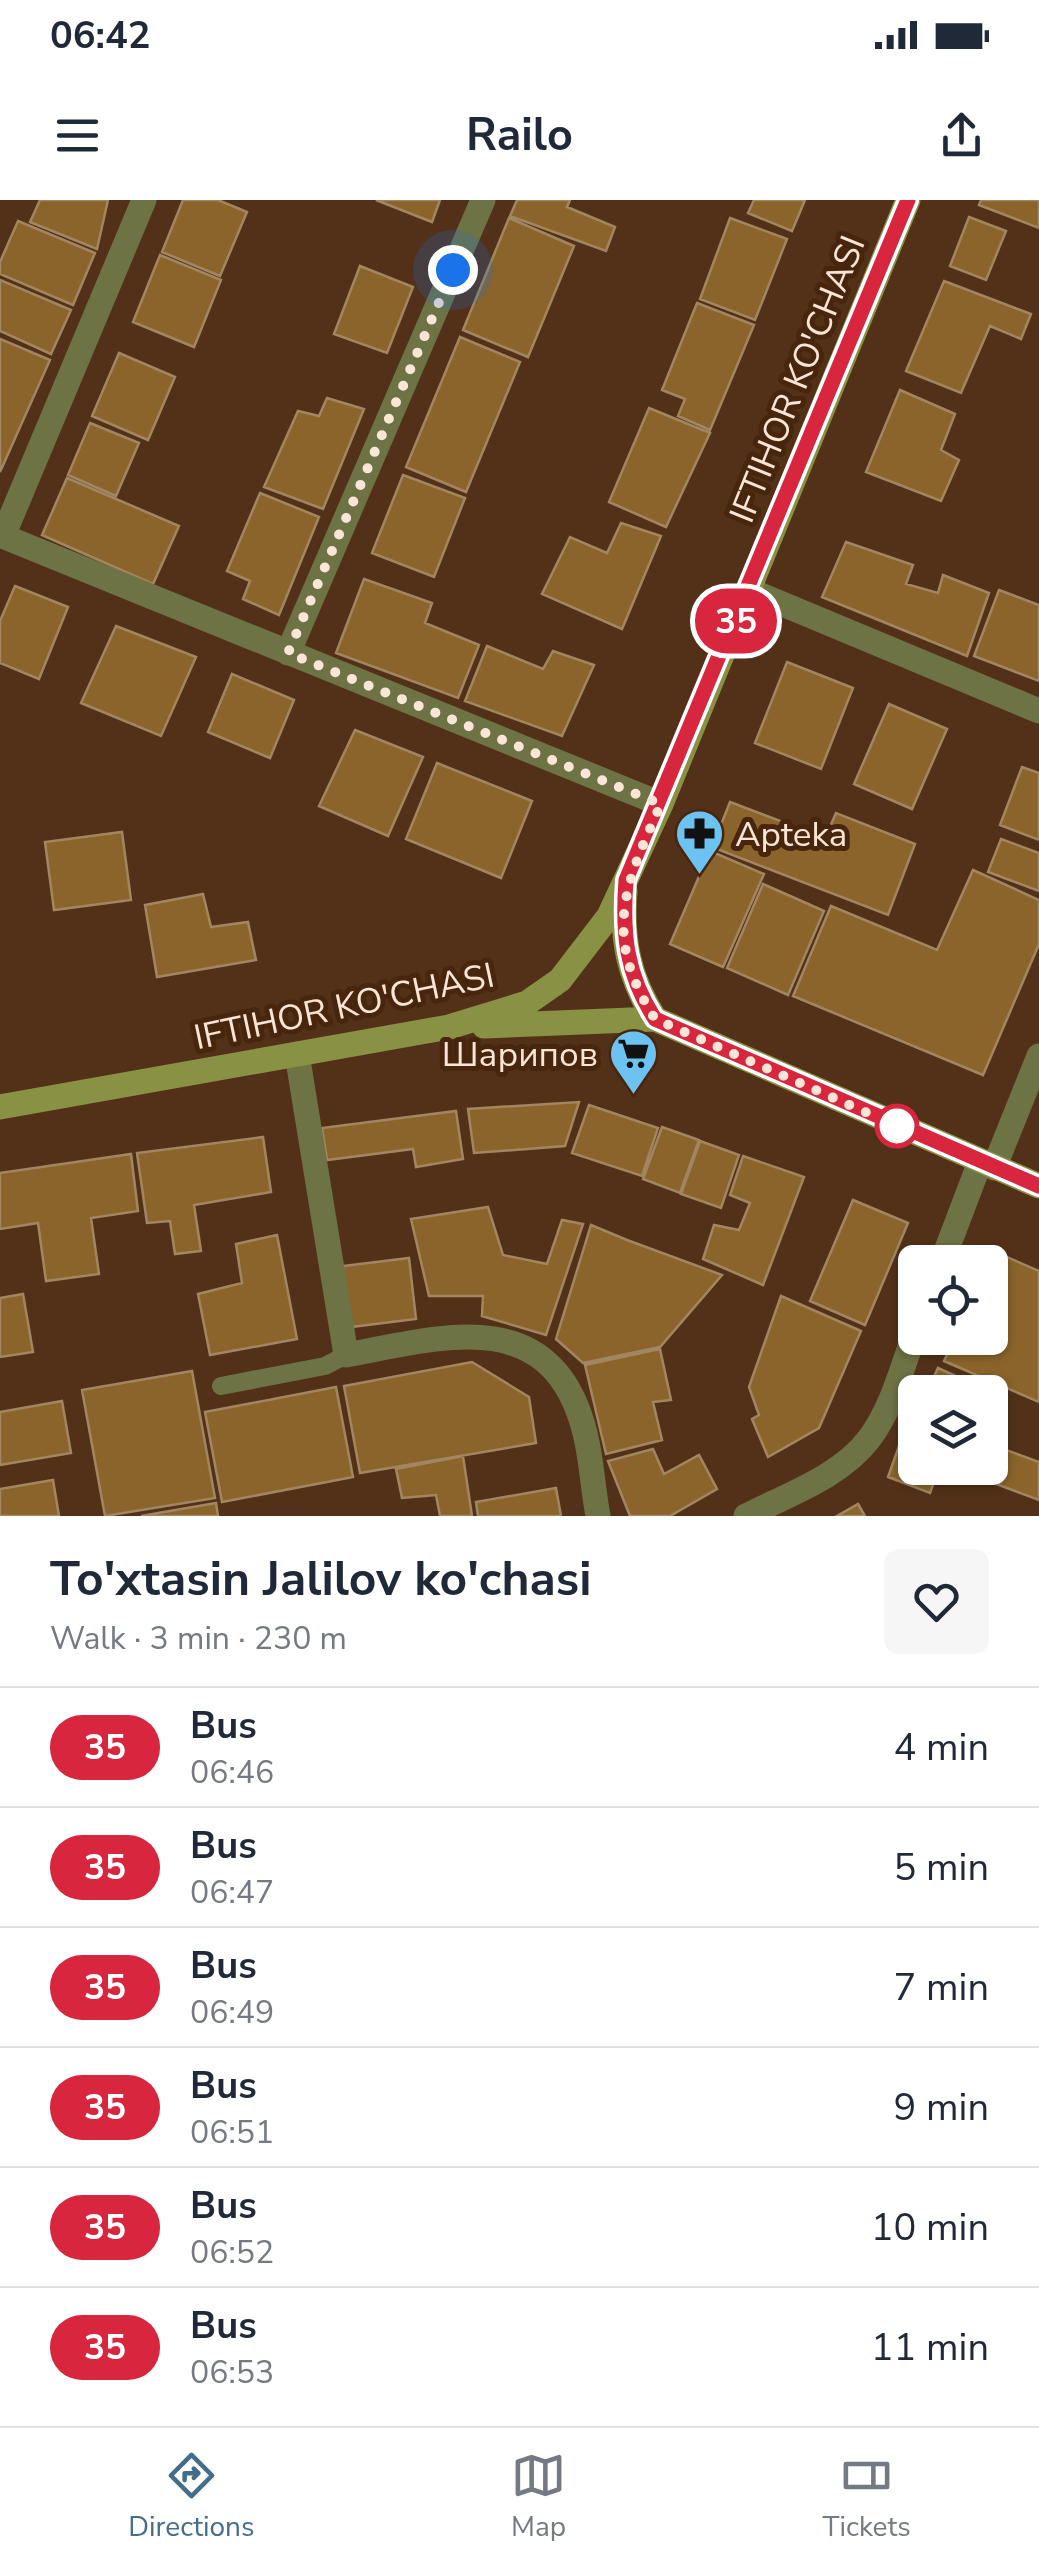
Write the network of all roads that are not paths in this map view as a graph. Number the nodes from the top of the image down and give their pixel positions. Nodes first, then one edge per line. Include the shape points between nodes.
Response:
1 (144, 200) edge
2 (483, 200) edge
3 (908, 200) edge
4 (1, 536) edge
5 (749, 590) junction
6 (288, 653) junction
7 (1039, 710) edge
8 (661, 804) junction
9 (626, 880) junction
10 (655, 1019) junction
11 (449, 1028) junction
12 (298, 1054) junction
13 (1039, 1056) edge
14 (0, 1107) edge
15 (987, 1165) junction
16 (1039, 1186) edge
17 (950, 1245) edge
18 (346, 1355) junction
19 (907, 1355) edge
20 (220, 1386) dead end
21 (598, 1516) edge
22 (746, 1516) edge

1 - 4 street
2 - 6 street
3 - 5 main road, IFTIHOR KO'CHASI
4 - 6 street
5 - 7 street
5 - 8 main road, IFTIHOR KO'CHASI
6 - 8 street
8 - 9 main road, IFTIHOR KO'CHASI
9 - 10 main road via 626,954
9 - 11 main road, IFTIHOR KO'CHASI via 588,948 560,980 527,1002
10 - 11 main road
10 - 15 main road
11 - 12 main road, IFTIHOR KO'CHASI
12 - 14 main road, IFTIHOR KO'CHASI
12 - 18 street
13 - 15 street
15 - 16 main road
15 - 17 street
18 - 20 lane via 325,1366
18 - 21 street via 450,1336 496,1336 530,1349 563,1382 581,1418
19 - 22 street via 870,1438 834,1471

